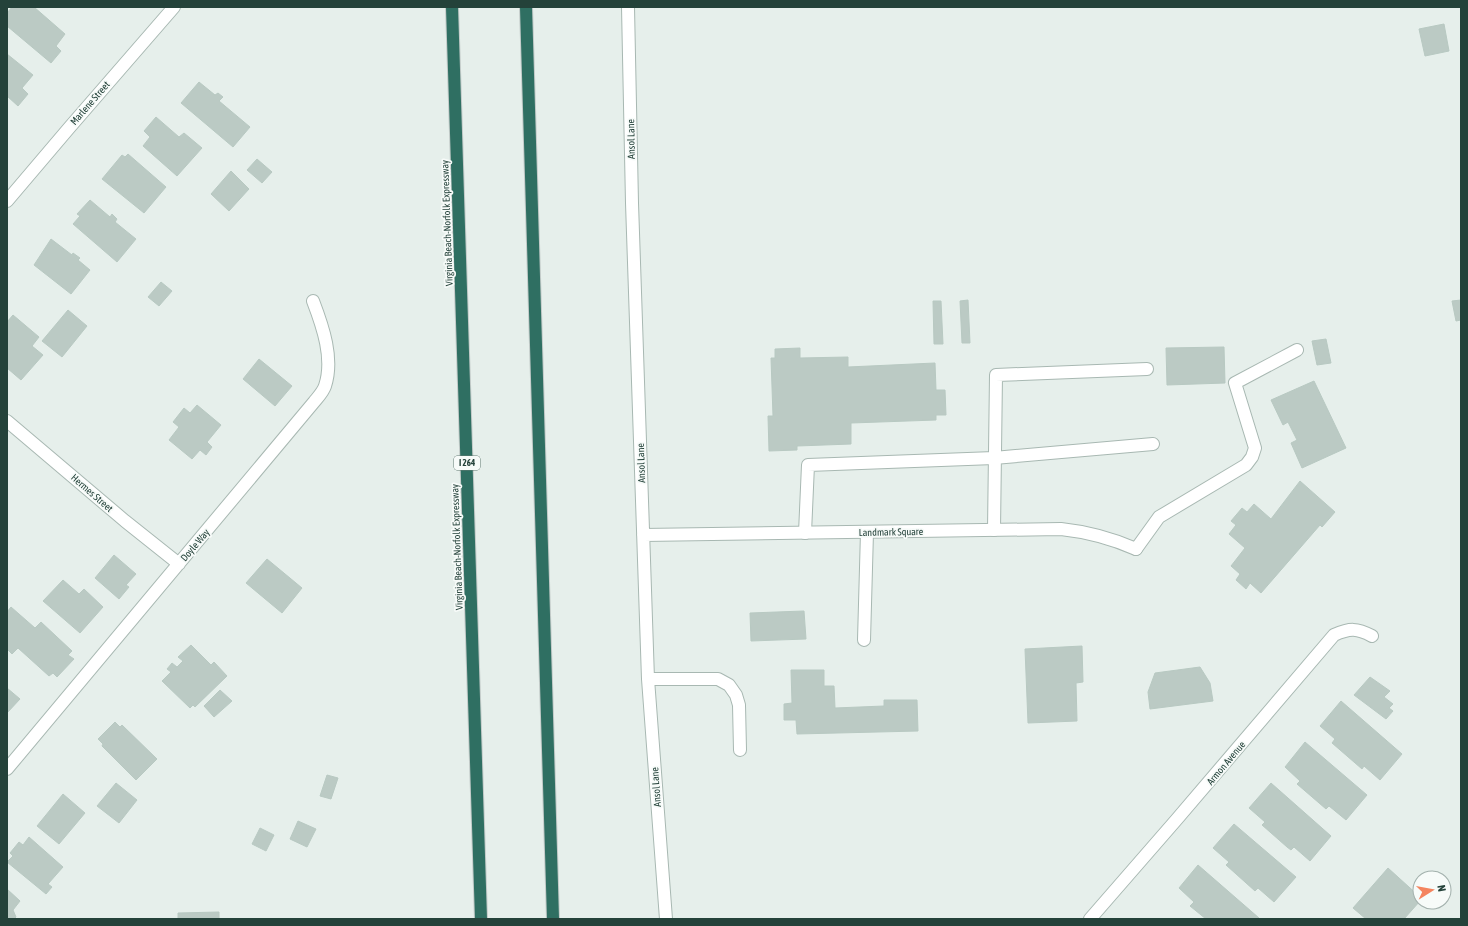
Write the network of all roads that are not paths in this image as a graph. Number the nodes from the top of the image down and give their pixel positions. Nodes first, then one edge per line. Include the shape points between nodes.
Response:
1 (174, 7) edge
2 (452, 7) edge
3 (526, 7) edge
4 (628, 7) edge
5 (7, 201) edge
6 (313, 301) dead end
7 (1296, 350) dead end
8 (1147, 369) dead end
9 (7, 421) edge
10 (1153, 444) dead end
11 (994, 458) junction
12 (994, 530) junction
13 (867, 532) junction
14 (805, 533) junction
15 (643, 535) junction
16 (179, 564) junction
17 (1372, 636) dead end
18 (864, 640) dead end
19 (648, 679) junction
20 (740, 750) dead end
21 (7, 770) edge
22 (481, 919) edge
23 (553, 919) edge
24 (666, 919) edge
25 (1090, 919) edge

1 - 5 street, Marlene Street
2 - 22 highway, Virginia Beach-Norfolk Expressway / I 264
3 - 23 highway
4 - 15 street, Ansol Lane
6 - 16 street, Doyle Way via 323,327 329,369 324,388
7 - 12 street, Landmark Square via 1235,383 1255,448 1246,465 1159,517 1136,549 1085,532 1061,529
8 - 11 street via 996,375
9 - 16 street, Hermes Street
10 - 11 street
11 - 12 street
11 - 14 street via 808,466
12 - 13 street, Landmark Square
13 - 14 street, Landmark Square
13 - 18 street
14 - 15 street, Landmark Square
15 - 19 street, Ansol Lane
16 - 21 street, Doyle Way
17 - 25 street, Armon Avenue via 1360,630 1346,630 1334,636
19 - 20 street via 718,679 729,684 739,705
19 - 24 street, Ansol Lane

